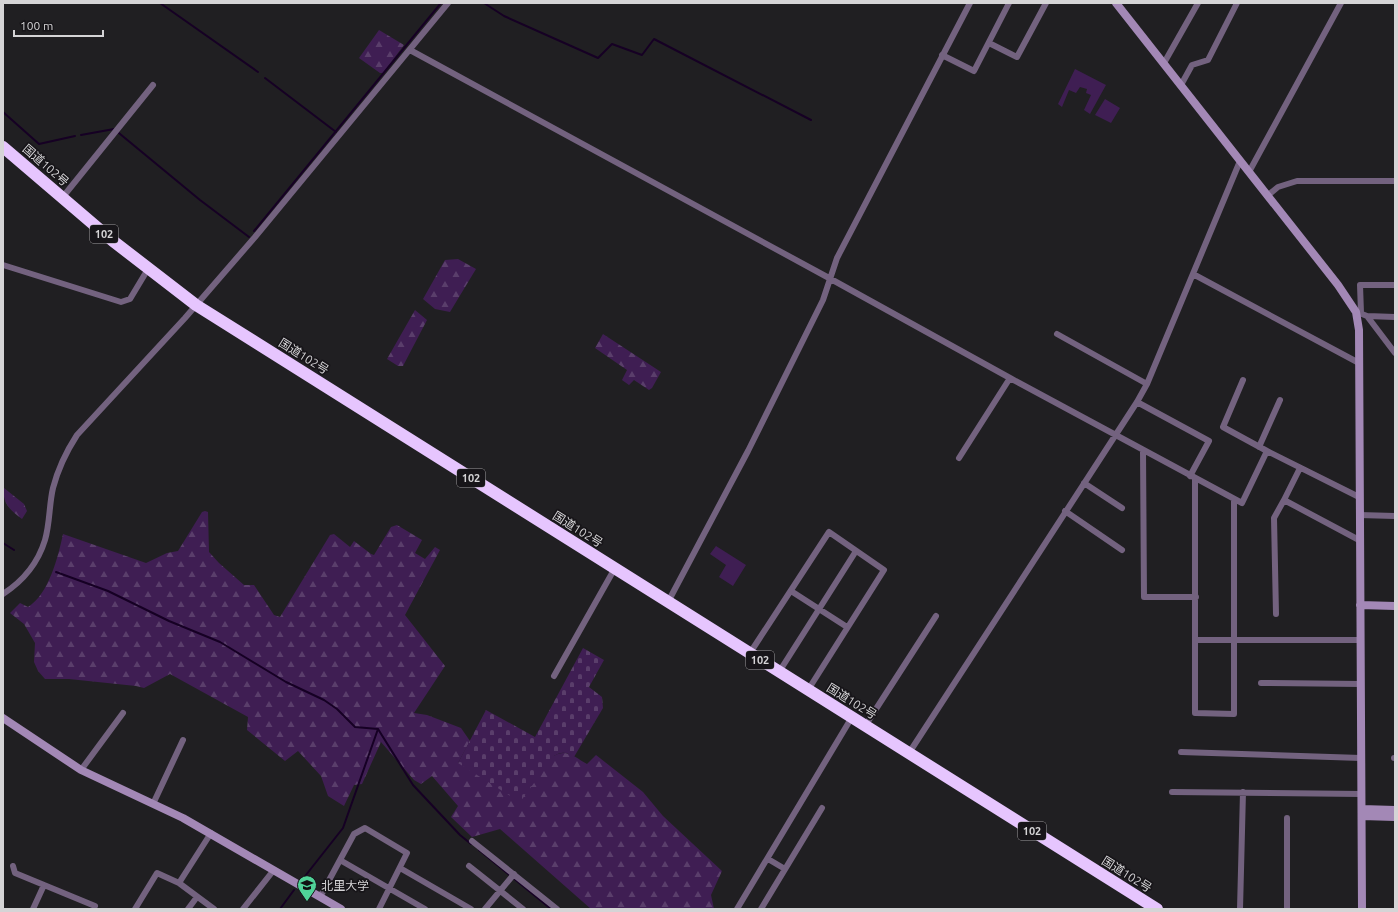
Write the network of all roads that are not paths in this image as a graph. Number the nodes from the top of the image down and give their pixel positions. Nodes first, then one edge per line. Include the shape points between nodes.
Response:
1 (448, 3) edge
2 (970, 3) edge
3 (1009, 3) edge
4 (1046, 3) edge
5 (1116, 3) edge
6 (1198, 3) edge
7 (1237, 3) edge
8 (1341, 3) edge
9 (989, 43) junction
10 (410, 50) junction
11 (942, 55) junction
12 (1164, 63) junction
13 (153, 85) dead end
14 (1181, 85) junction
15 (3, 147) edge
16 (1240, 161) junction
17 (1249, 172) junction
18 (1395, 181) edge
19 (1268, 196) junction
20 (62, 198) junction
21 (3, 265) edge
22 (148, 269) junction
23 (1193, 274) junction
24 (829, 278) junction
25 (1395, 285) edge
26 (196, 305) junction
27 (1358, 312) junction
28 (1367, 316) junction
29 (1395, 316) edge
30 (1057, 334) dead end
31 (1395, 352) edge
32 (1359, 363) junction
33 (1010, 378) junction
34 (1243, 380) dead end
35 (1147, 384) junction
36 (1280, 400) dead end
37 (1137, 402) junction
38 (1116, 436) junction
39 (1259, 447) junction
40 (1143, 450) junction
41 (1267, 451) junction
42 (959, 458) dead end
43 (1300, 468) junction
44 (1192, 477) junction
45 (1084, 483) junction
46 (1358, 497) junction
47 (1234, 499) junction
48 (1284, 500) junction
49 (1122, 508) dead end
50 (1065, 511) junction
51 (1359, 515) junction
52 (1395, 516) edge
53 (1360, 540) junction
54 (1122, 550) dead end
55 (856, 551) junction
56 (614, 568) junction
57 (791, 591) junction
58 (3, 594) edge
59 (1196, 597) junction
60 (668, 602) junction
61 (1360, 605) junction
62 (1395, 606) edge
63 (819, 609) junction
64 (1276, 614) dead end
65 (936, 616) dead end
66 (847, 627) junction
67 (1196, 640) junction
68 (1233, 640) junction
69 (1360, 640) junction
70 (750, 654) junction
71 (779, 672) junction
72 (554, 676) dead end
73 (1261, 683) dead end
74 (1361, 684) junction
75 (808, 690) junction
76 (123, 713) dead end
77 (852, 717) junction
78 (3, 718) edge
79 (865, 726) junction
80 (183, 740) dead end
81 (1180, 752) dead end
82 (909, 753) junction
83 (1360, 758) junction
84 (81, 770) junction
85 (1172, 792) dead end
86 (1243, 792) junction
87 (1361, 794) junction
88 (153, 804) junction
89 (822, 808) dead end
90 (1395, 810) edge
91 (1362, 813) junction
92 (1395, 817) edge
93 (1287, 818) dead end
94 (211, 833) junction
95 (472, 841) dead end
96 (768, 859) junction
97 (340, 860) junction
98 (13, 866) dead end
99 (469, 866) dead end
100 (400, 868) junction
101 (785, 870) junction
102 (273, 871) junction
103 (512, 876) junction
104 (178, 883) junction
105 (44, 885) junction
106 (389, 889) junction
107 (500, 890) junction
108 (198, 897) junction
109 (320, 897) junction
110 (95, 906) dead end
111 (33, 909) edge
112 (135, 909) edge
113 (188, 909) edge
114 (214, 909) edge
115 (244, 909) edge
116 (341, 909) edge
117 (379, 909) edge
118 (425, 909) edge
119 (471, 909) edge
120 (485, 909) edge
121 (523, 909) edge
122 (557, 909) edge
123 (737, 909) edge
124 (762, 909) edge
125 (1155, 909) edge
126 (1240, 909) edge
127 (1287, 909) edge
128 (1362, 909) edge

1 - 10 street
2 - 11 street
3 - 9 street
4 - 9 street via 1018,57
5 - 12 street
6 - 12 street
7 - 14 street via 1208,60 1192,65
8 - 17 street
9 - 11 street via 974,71
10 - 24 street
10 - 26 street
11 - 24 street
12 - 14 street
13 - 20 street
14 - 16 street
15 - 20 highway, 国道102号 / 102
16 - 17 street
16 - 23 street
17 - 19 street
18 - 19 street via 1297,181 1278,187
19 - 27 street
20 - 22 highway, 国道102号 / 102
21 - 22 street via 121,302 130,300
22 - 26 highway, 国道102号 / 102
23 - 32 street
23 - 35 street
24 - 33 street
24 - 60 street via 823,300
25 - 27 street via 1360,285
26 - 56 highway, 国道102号 / 102
26 - 58 street via 77,435 67,451 57,477 40,554 27,575
27 - 28 street
27 - 32 street
28 - 29 street
28 - 31 street
30 - 35 street
32 - 46 street
33 - 38 street
33 - 42 street
34 - 39 street via 1223,427
35 - 37 street
36 - 39 street
37 - 38 street
37 - 44 street via 1209,441
38 - 40 street
38 - 45 street
39 - 41 street
40 - 44 street
40 - 59 street via 1144,597
41 - 43 street
41 - 47 street via 1242,503
43 - 46 street
43 - 48 street
44 - 47 street
44 - 59 street
45 - 49 street
45 - 50 street
46 - 51 street
47 - 68 street
48 - 53 street
48 - 64 street via 1274,518
50 - 54 street
50 - 82 street
51 - 52 street
51 - 53 street
53 - 61 street
55 - 57 street via 829,532
55 - 63 street
55 - 66 street via 884,570
56 - 60 highway, 国道102号 / 102
56 - 72 street
57 - 63 street
57 - 70 street
59 - 67 street
60 - 70 highway, 国道102号 / 102
61 - 62 street
61 - 69 street
63 - 66 street
63 - 71 street
65 - 79 street
66 - 75 street
67 - 68 street
67 - 68 street via 1195,714 1234,714
68 - 69 street
69 - 74 street
70 - 71 highway, 国道102号 / 102
71 - 75 highway, 国道102号 / 102
73 - 74 street
74 - 83 street
75 - 77 highway, 国道102号 / 102
76 - 84 street
77 - 79 highway, 国道102号 / 102
77 - 96 street
78 - 84 street
79 - 82 highway, 国道102号 / 102
80 - 88 street
81 - 83 street
82 - 125 highway, 国道102号 / 102
83 - 87 street
84 - 88 street
85 - 86 street
86 - 87 street
86 - 126 street
87 - 91 street
88 - 94 street
89 - 101 street
90 - 91 street
91 - 92 street
91 - 128 street
93 - 127 street
94 - 102 street
94 - 104 street
95 - 103 street
96 - 101 street
96 - 123 street
97 - 100 street via 354,834 365,828 407,853
97 - 106 street
97 - 109 street
98 - 105 street via 15,873
99 - 107 street
100 - 106 street
100 - 119 street
101 - 124 street
102 - 109 street
102 - 115 street
103 - 107 street
103 - 122 street
104 - 108 street
104 - 112 street via 157,873
105 - 110 street
105 - 111 street
106 - 117 street
106 - 118 street
107 - 120 street
107 - 121 street
108 - 113 street
108 - 114 street
109 - 116 street

